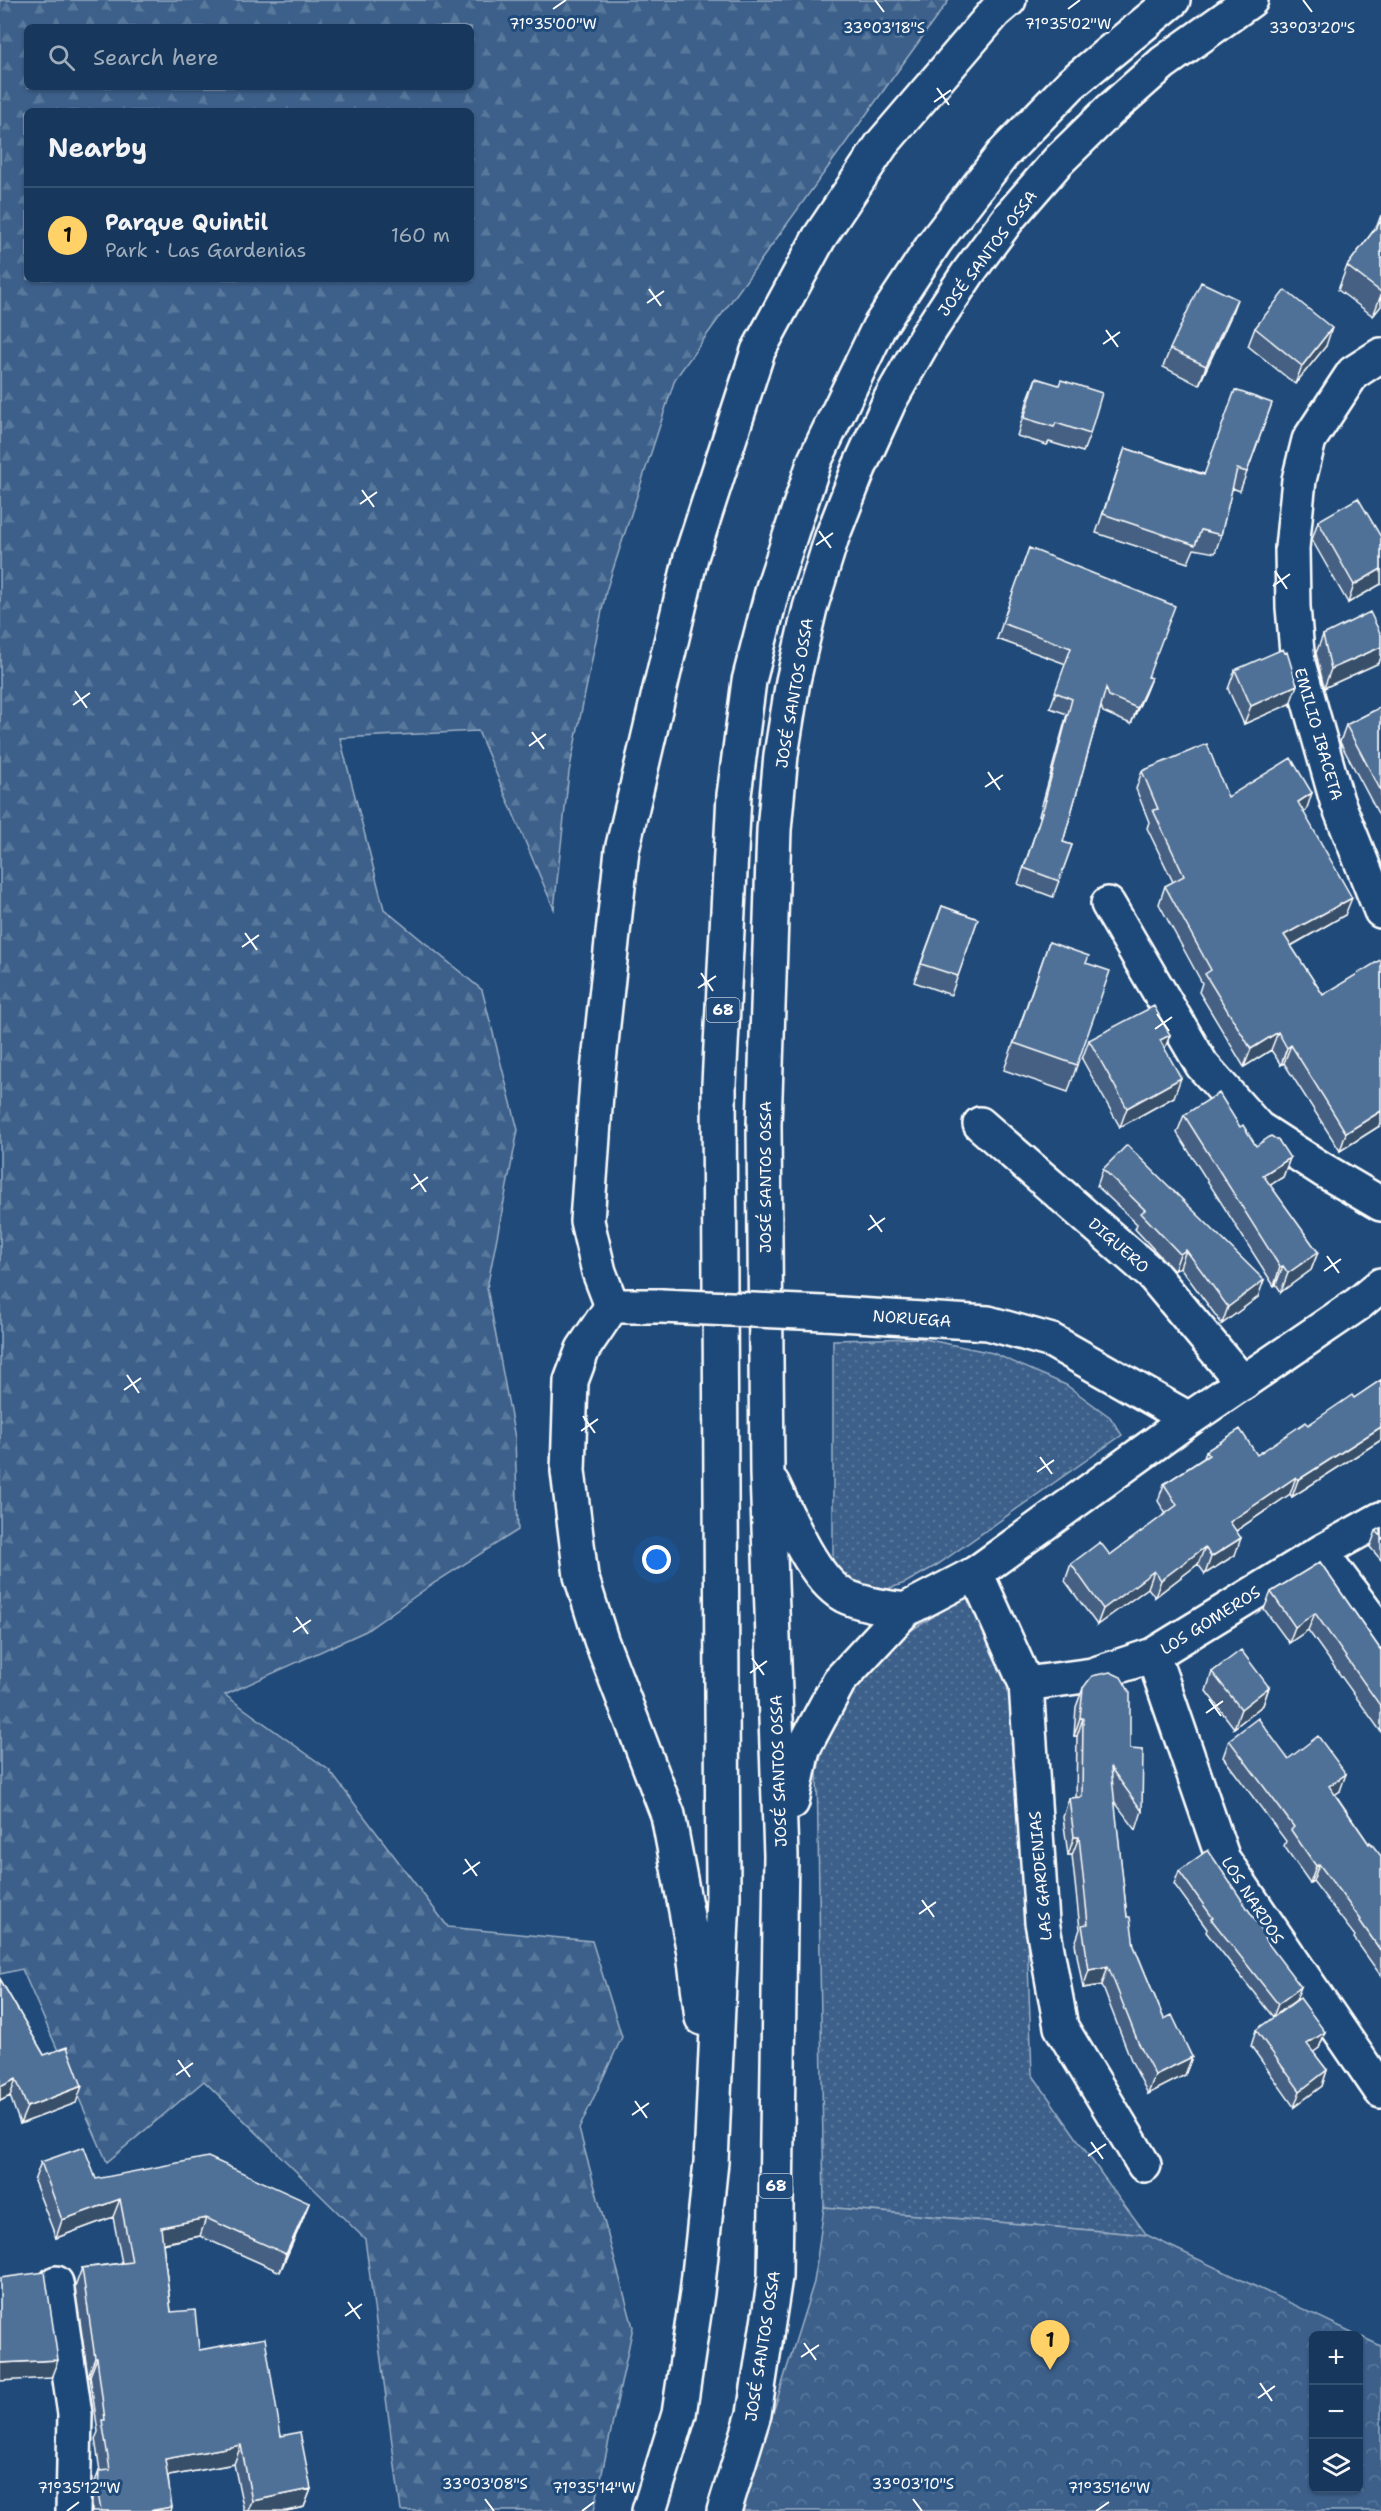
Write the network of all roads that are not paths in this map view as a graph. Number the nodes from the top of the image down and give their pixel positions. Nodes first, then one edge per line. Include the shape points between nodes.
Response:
1 (1009, 0) edge
2 (1173, 0) edge
3 (1251, 0) edge
4 (1381, 355) edge
5 (1108, 904) dead end
6 (1381, 911) edge
7 (980, 1124) dead end
8 (1381, 1204) edge
9 (1381, 1285) edge
10 (612, 1306) junction
11 (1243, 1383) junction
12 (1189, 1419) junction
13 (767, 1474) junction
14 (1381, 1519) edge
15 (1321, 1552) junction
16 (976, 1574) junction
17 (905, 1610) junction
18 (1381, 1633) edge
19 (1153, 1655) junction
20 (1026, 1684) junction
21 (781, 1855) junction
22 (1381, 2091) edge
23 (711, 2162) junction
24 (1144, 2165) dead end
25 (56, 2283) dead end
26 (73, 2511) edge
27 (650, 2511) edge
28 (724, 2511) edge

1 - 10 main road via 882,144 819,238 758,351 691,557 622,850 598,1069 587,1221
2 - 23 main road, 68 via 1071,84 1003,154 935,242 879,327 816,460 773,588 749,681 734,795 719,1084 723,1896
3 - 13 main road, JOSÉ SANTOS OSSA / 68 via 1163,63 1109,111 1011,215 927,335 890,400 832,537 793,681 774,830 764,1125
4 - 6 main road, EMILIO IBACETA via 1353,373 1309,440 1299,480 1292,548 1298,663 1337,801
5 - 8 main road via 1202,1065 1258,1128
7 - 11 main road, DIGUERO via 1153,1275
9 - 11 main road
10 - 12 main road, NORUEGA, bridge via 988,1323 1052,1341
10 - 23 main road via 583,1349 571,1381 568,1471 581,1576 601,1640 668,1815 705,2038
11 - 12 main road
12 - 16 main road
13 - 17 main road via 830,1587 871,1605
13 - 21 main road, JOSÉ SANTOS OSSA / 68
14 - 15 main road, LOS GOMEROS
15 - 18 main road
15 - 19 main road, LOS GOMEROS
16 - 17 main road
16 - 20 main road, LAS GARDENIAS
17 - 21 main road via 839,1681 803,1749
19 - 20 main road, LOS GOMEROS via 1092,1675
19 - 22 main road, LOS NARDOS via 1223,1859
20 - 24 main road, LAS GARDENIAS via 1042,1922 1061,2027
21 - 28 main road, JOSÉ SANTOS OSSA / 68 via 775,2277 754,2414
23 - 27 main road, 68 via 679,2414
25 - 26 main road via 75,2414

